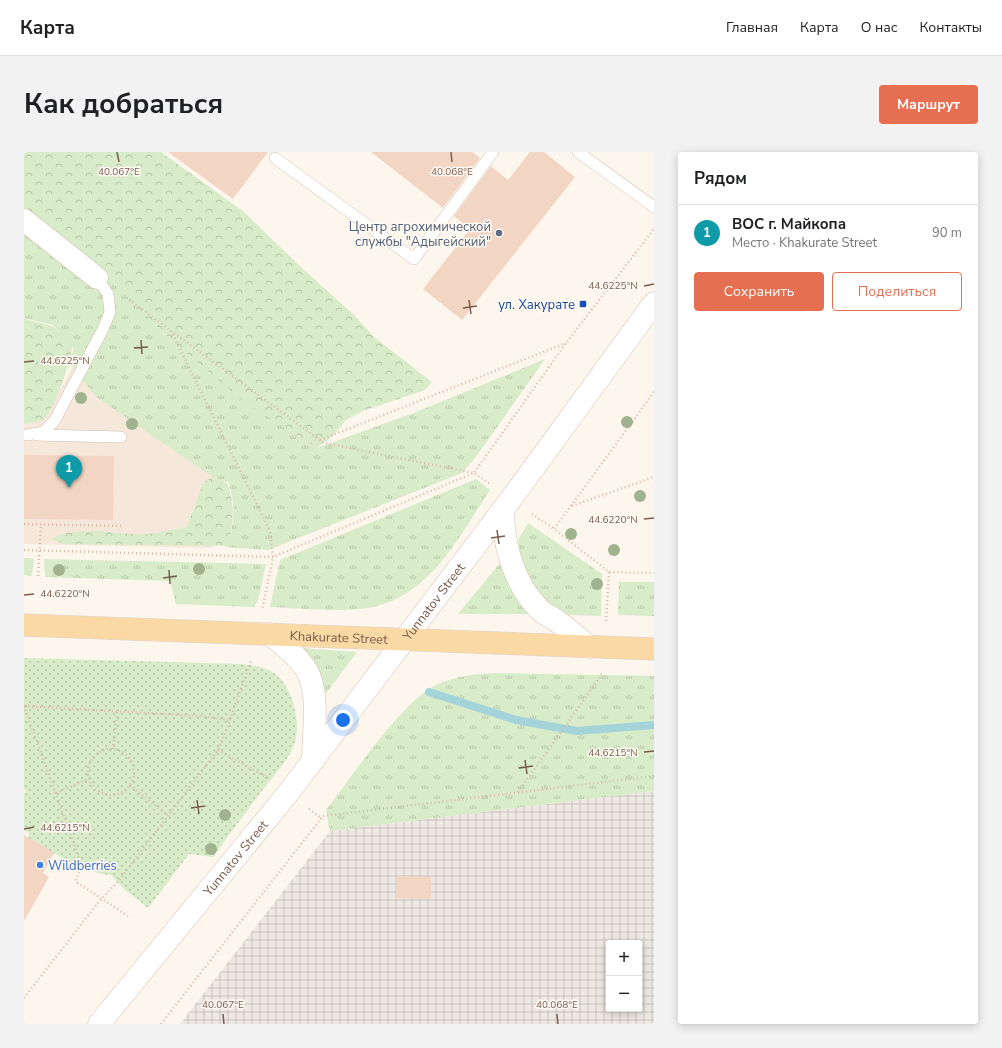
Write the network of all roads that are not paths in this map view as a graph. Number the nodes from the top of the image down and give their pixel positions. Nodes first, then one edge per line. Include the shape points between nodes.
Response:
1 (493, 152) edge
2 (578, 152) edge
3 (275, 158) dead end
4 (654, 207) edge
5 (24, 220) edge
6 (98, 278) joint
7 (654, 303) edge
8 (25, 435) edge
9 (121, 437) dead end
10 (503, 509) junction
11 (24, 625) edge
12 (263, 633) junction
13 (406, 639) junction
14 (589, 647) junction
15 (654, 649) edge
16 (313, 760) junction
17 (99, 1024) edge

1 - 3 lane via 414,259
2 - 4 lane
5 - 6 main road
6 - 8 lane via 108,294 110,312 103,329 55,420 44,432
7 - 10 main road, Yunnatov Street
8 - 9 lane
10 - 13 main road, Yunnatov Street
10 - 14 main road via 505,535 517,578 541,611
11 - 12 main road, Khakurate Street
12 - 13 main road, Khakurate Street
12 - 16 main road via 297,658 308,672 314,700
13 - 14 main road, Khakurate Street
13 - 16 main road, Yunnatov Street
14 - 15 main road, Khakurate Street
16 - 17 main road, Yunnatov Street

